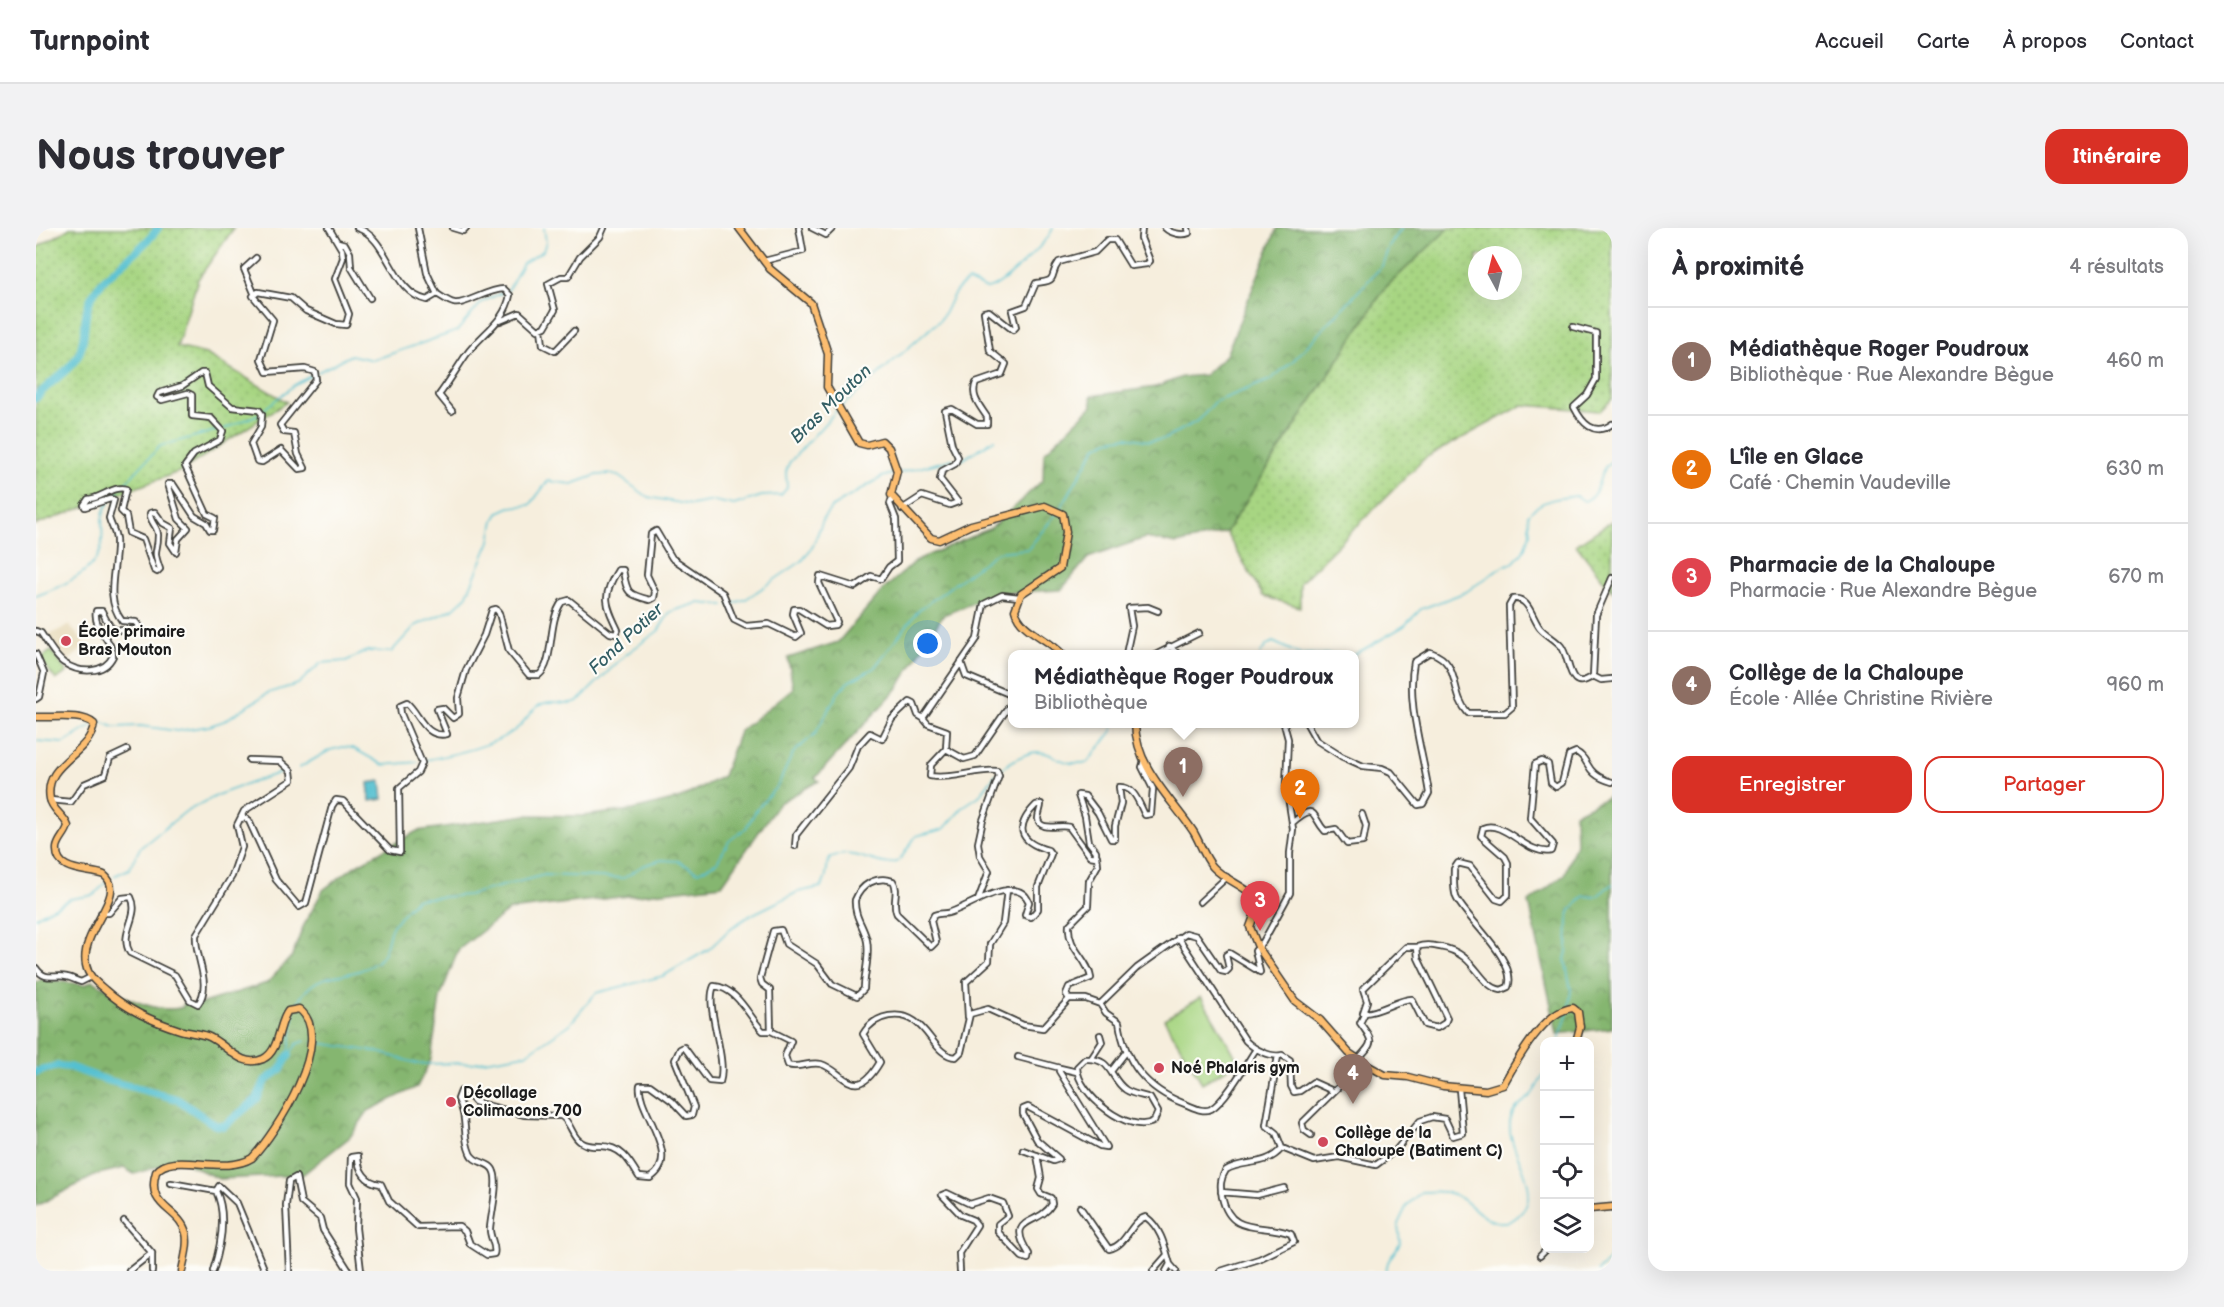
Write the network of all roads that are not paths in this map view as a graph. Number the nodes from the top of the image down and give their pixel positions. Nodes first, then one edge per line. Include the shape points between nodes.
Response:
1 (329, 228) edge
2 (357, 228) edge
3 (418, 228) edge
4 (453, 228) edge
5 (466, 228) edge
6 (597, 228) edge
7 (604, 228) edge
8 (739, 228) edge
9 (799, 228) edge
10 (812, 228) edge
11 (833, 228) edge
12 (1142, 228) edge
13 (1165, 228) edge
14 (1188, 228) edge
15 (601, 235) junction
16 (338, 242) junction
17 (256, 258) dead end
18 (764, 261) junction
19 (254, 293) junction
20 (437, 294) junction
21 (370, 298) dead end
22 (500, 321) junction
23 (1573, 327) dead end
24 (541, 329) junction
25 (574, 331) dead end
26 (452, 411) dead end
27 (1612, 424) edge
28 (892, 498) junction
29 (902, 509) junction
30 (1612, 578) edge
31 (1019, 597) junction
32 (1158, 610) dead end
33 (36, 631) edge
34 (1199, 633) dead end
35 (1169, 646) junction
36 (1058, 650) edge
37 (1127, 650) edge
38 (1162, 650) edge
39 (1174, 650) edge
40 (36, 654) edge
41 (961, 662) junction
42 (1593, 676) junction
43 (1612, 679) edge
44 (1008, 694) edge
45 (36, 699) edge
46 (1008, 707) edge
47 (36, 717) edge
48 (924, 718) junction
49 (1136, 728) edge
50 (1285, 728) edge
51 (1310, 728) edge
52 (946, 749) junction
53 (127, 750) dead end
54 (249, 760) dead end
55 (1144, 760) junction
56 (1612, 782) edge
57 (50, 800) junction
58 (1362, 814) dead end
59 (240, 819) junction
60 (1292, 823) junction
61 (795, 846) dead end
62 (1097, 856) junction
63 (1227, 877) junction
64 (1007, 890) junction
65 (977, 900) junction
66 (1200, 902) dead end
67 (101, 913) junction
68 (1179, 937) junction
69 (1258, 946) junction
70 (1417, 947) junction
71 (36, 968) edge
72 (91, 977) junction
73 (1069, 999) junction
74 (1100, 1004) junction
75 (1362, 1016) junction
76 (968, 1017) junction
77 (771, 1031) junction
78 (1100, 1035) dead end
79 (1577, 1037) edge
80 (1256, 1049) junction
81 (1126, 1052) junction
82 (1278, 1056) junction
83 (1018, 1057) dead end
84 (1091, 1059) junction
85 (1361, 1061) junction
86 (1060, 1068) junction
87 (1112, 1070) junction
88 (1077, 1072) junction
89 (1459, 1089) junction
90 (1334, 1091) junction
91 (1311, 1135) dead end
92 (1282, 1148) junction
93 (1023, 1150) dead end
94 (1038, 1155) junction
95 (171, 1183) dead end
96 (1284, 1188) dead end
97 (216, 1191) junction
98 (1221, 1192) junction
99 (1080, 1207) dead end
100 (1612, 1207) edge
101 (1594, 1209) edge
102 (124, 1221) dead end
103 (152, 1252) junction
104 (1543, 1253) edge
105 (1168, 1255) junction
106 (1540, 1256) dead end
107 (1170, 1264) junction
108 (129, 1271) edge
109 (152, 1271) edge
110 (182, 1271) edge
111 (213, 1271) edge
112 (265, 1271) edge
113 (289, 1271) edge
114 (350, 1271) edge
115 (361, 1271) edge
116 (960, 1271) edge
117 (1153, 1271) edge
118 (1166, 1271) edge
119 (1176, 1271) edge
120 (1221, 1271) edge

1 - 16 street
2 - 20 street via 370,233 411,292 427,300
3 - 20 street via 427,273
4 - 5 street
6 - 15 street
7 - 15 street
8 - 18 main road
9 - 18 street via 803,251
10 - 11 street via 826,235
12 - 29 street via 1148,264 1131,266 1115,240 1107,240 1095,252 1059,262 1048,283 1036,283 1026,306 1012,311 1016,327 1013,330 989,311 984,312 990,351 1006,364 1002,374 973,387 987,424 977,424 952,409 945,411 958,457 955,464 942,471 940,479 958,502 950,505 922,495
13 - 14 street via 1184,235 1189,233
15 - 24 street via 568,277 548,284 555,310
16 - 19 street via 343,258 336,285 349,314 346,325 306,311 291,298
16 - 21 street via 345,244 351,267
17 - 19 street via 244,269
18 - 28 main road via 811,303 828,354 827,387 859,443 886,443 897,474
19 - 33 street via 273,320 261,358 267,372 315,372 316,380 280,425 284,432 294,433 305,468 299,469 281,450 257,461 251,444 261,427 262,414 259,410 232,407 208,386 205,374 159,393 157,397 162,400 192,395 192,416 211,418 223,431 220,440 194,454 185,466 207,514 215,518 213,530 194,516 173,484 168,484 178,516 188,528 178,539 176,552 170,543 172,528 155,512 150,513 158,534 154,553 160,569 157,572 143,539 129,533 121,511 126,489 118,488 88,499 85,507 114,500 109,518 116,540 111,588 114,606 122,621 139,626 115,631 102,611 96,611 101,634 111,646 113,656 105,667 92,671 62,662
20 - 22 street via 462,303 479,294 504,289 510,295
22 - 24 street via 519,313
22 - 26 street via 466,354 439,395
23 - 27 street via 1596,333 1596,379 1575,408 1590,428 1607,428
24 - 25 street via 543,345 555,351
28 - 29 main road
28 - 59 street via 899,558 882,578 870,576 859,586 819,578 836,615 834,625 826,626 794,609 801,633 796,637 769,624 741,625 732,616 721,591 672,558 654,531 646,575 654,598 630,594 623,570 618,570 606,603 618,630 615,634 569,600 562,602 552,627 546,668 539,675 529,675 512,656 499,613 492,610 466,670 458,716 451,717 442,707 437,710 447,734 424,727 410,705 404,702 400,706 422,763 418,772 399,788 401,850 390,850 343,801 336,800 302,907 276,880 249,821
29 - 31 main road via 931,538 939,540 979,522 1045,506 1063,514 1067,525 1060,568
30 - 42 street via 1596,615
31 - 36 main road via 1015,610 1020,621
31 - 41 street via 1007,594 984,604 980,634
32 - 37 street via 1129,608 1132,630
34 - 35 street
35 - 38 street
35 - 39 street
40 - 45 street via 44,679
41 - 44 street via 966,676
41 - 48 street
42 - 43 street
42 - 51 street via 1579,681 1571,675 1563,648 1540,628 1524,601 1518,598 1513,598 1509,606 1512,706 1505,713 1468,713 1462,706 1452,669 1440,655 1430,651 1422,655 1414,662 1412,674 1429,793 1423,804 1418,805 1391,772 1362,766 1316,740
46 - 52 street via 975,756 964,759
47 - 57 main road via 93,722 92,735 61,762 50,789
48 - 52 street via 928,724 947,730
48 - 61 street via 918,716 910,702 892,719 882,739 870,733 864,737 849,768 799,830
49 - 55 main road
50 - 60 street
52 - 65 street via 931,765 930,776 997,771 999,777 981,826 978,853 989,871
53 - 57 street via 110,758 105,775 84,784 71,802
54 - 59 street via 280,761 291,771 292,780 244,811
55 - 62 street via 1142,767 1153,789 1151,814 1145,815 1136,795 1119,787 1121,803 1115,839 1108,836 1085,796 1078,795 1089,842
55 - 63 main road via 1211,865
56 - 70 street via 1591,773 1582,755 1576,752 1569,755 1562,783 1556,787 1551,783 1548,764 1535,764 1530,819 1553,844 1551,851 1540,852 1492,826 1481,831 1483,840 1508,863 1506,899 1498,900 1466,863 1455,864 1457,897 1487,934 1508,974 1510,984 1504,990 1491,986 1460,952 1431,945
57 - 67 main road via 68,826 58,846 60,858 73,870 100,873 111,882 112,896
58 - 60 street via 1366,833 1363,842 1355,844 1347,844 1336,829 1325,831 1312,812
59 - 67 street via 237,825 242,847 232,876 196,935 202,969 202,998 198,1004 189,1000 175,975 130,953 126,937 134,909 131,897 122,898 109,913
60 - 69 street via 1290,893
62 - 64 street via 1090,856 1069,827 1040,824 1041,806 1036,805 1025,815 1022,828 1027,841 1051,854 1038,887 1039,904 1033,915 1025,915 1027,897
62 - 73 street via 1098,865 1089,881 1088,906 1069,925 1068,934 1091,978 1069,987
63 - 66 street
63 - 69 main road via 1254,896 1257,908 1250,927
64 - 65 street
64 - 76 street via 1003,923 990,944 989,961 966,982
65 - 77 street via 934,915 931,921 936,942 931,947 897,914 893,881 879,880 864,886 854,905 857,921 867,938 868,952 864,989 857,996 831,984 817,964 786,944 782,930 773,931 760,978 770,990
67 - 72 main road via 86,949
68 - 69 street via 1188,933 1197,936 1224,972 1229,969 1229,953 1260,972 1254,952
68 - 74 street via 1137,968
68 - 80 street via 1246,1041
69 - 85 main road via 1296,1001
70 - 75 street via 1406,947 1363,989 1367,1001
70 - 75 street via 1415,952 1446,1023 1437,1028 1425,1025 1415,1001 1407,998 1383,1011
71 - 72 street via 46,977 81,982
72 - 110 main road via 123,1006 183,1031 208,1036 243,1060 263,1059 271,1053 292,1008 306,1016 310,1053 290,1107 252,1158 228,1166 171,1163 156,1172 157,1200 186,1231
73 - 74 street
73 - 76 street via 1042,1028 1023,1025 988,1008
74 - 81 street via 1119,1022
75 - 85 street via 1360,1023 1372,1043
76 - 77 street via 961,1053 956,1057 946,1055 926,1030 909,1017 877,1019 863,1034 880,1062 865,1079 851,1084 820,1064 788,1065 785,1056 792,1045
77 - 115 street via 760,1029 743,1003 721,987 712,987 721,1080 709,1082 684,1047 675,1060 694,1107 692,1115 686,1116 650,1085 640,1085 663,1162 661,1170 646,1179 639,1177 621,1151 589,1146 578,1140 561,1116 524,1115 475,1102 461,1091 458,1099 465,1115 470,1153 495,1175 490,1233 495,1252 488,1255 473,1247 459,1226 418,1227 389,1201 382,1185 363,1174 358,1156 353,1155 350,1183 357,1202
78 - 84 street via 1102,1042
79 - 89 main road via 1580,1018 1573,1008 1564,1009 1534,1037 1503,1085 1486,1090
80 - 81 street via 1220,1101 1206,1110 1163,1095 1137,1070
80 - 82 street
81 - 87 street
82 - 90 street via 1290,1060 1294,1092 1313,1082
82 - 92 street via 1266,1125 1276,1133
83 - 86 street
84 - 87 street
84 - 88 street via 1080,1062
85 - 89 main road via 1385,1075
85 - 90 street
86 - 88 street
86 - 94 street via 1059,1073 1106,1146 1025,1108 1023,1114 1037,1140 1059,1159 1053,1161
87 - 88 street via 1127,1090 1154,1101 1158,1112 1154,1121 1141,1125 1106,1110
89 - 92 street via 1463,1133 1453,1136 1445,1119 1427,1118 1377,1165 1339,1157 1314,1161
90 - 91 street via 1302,1123
92 - 98 street via 1255,1164 1235,1165 1226,1170
93 - 94 street
94 - 116 street via 1038,1189 1051,1198 1052,1204 1020,1230 1028,1259 998,1232 998,1224 1008,1216 1003,1203 989,1198 970,1204 947,1193 942,1195 977,1226 959,1253
95 - 97 street
96 - 98 street via 1257,1195
97 - 111 street via 222,1211
97 - 112 street via 217,1186 222,1186 234,1200
98 - 120 street via 1226,1209 1240,1224 1280,1229 1294,1238 1292,1245
99 - 105 street via 1109,1249 1124,1240 1146,1217 1155,1223
100 - 101 main road
102 - 103 street
103 - 108 street
103 - 109 street
104 - 106 street
105 - 107 street
105 - 117 street
107 - 118 street
107 - 119 street
113 - 114 street via 286,1205 289,1181 296,1177 301,1202 320,1218 323,1230

